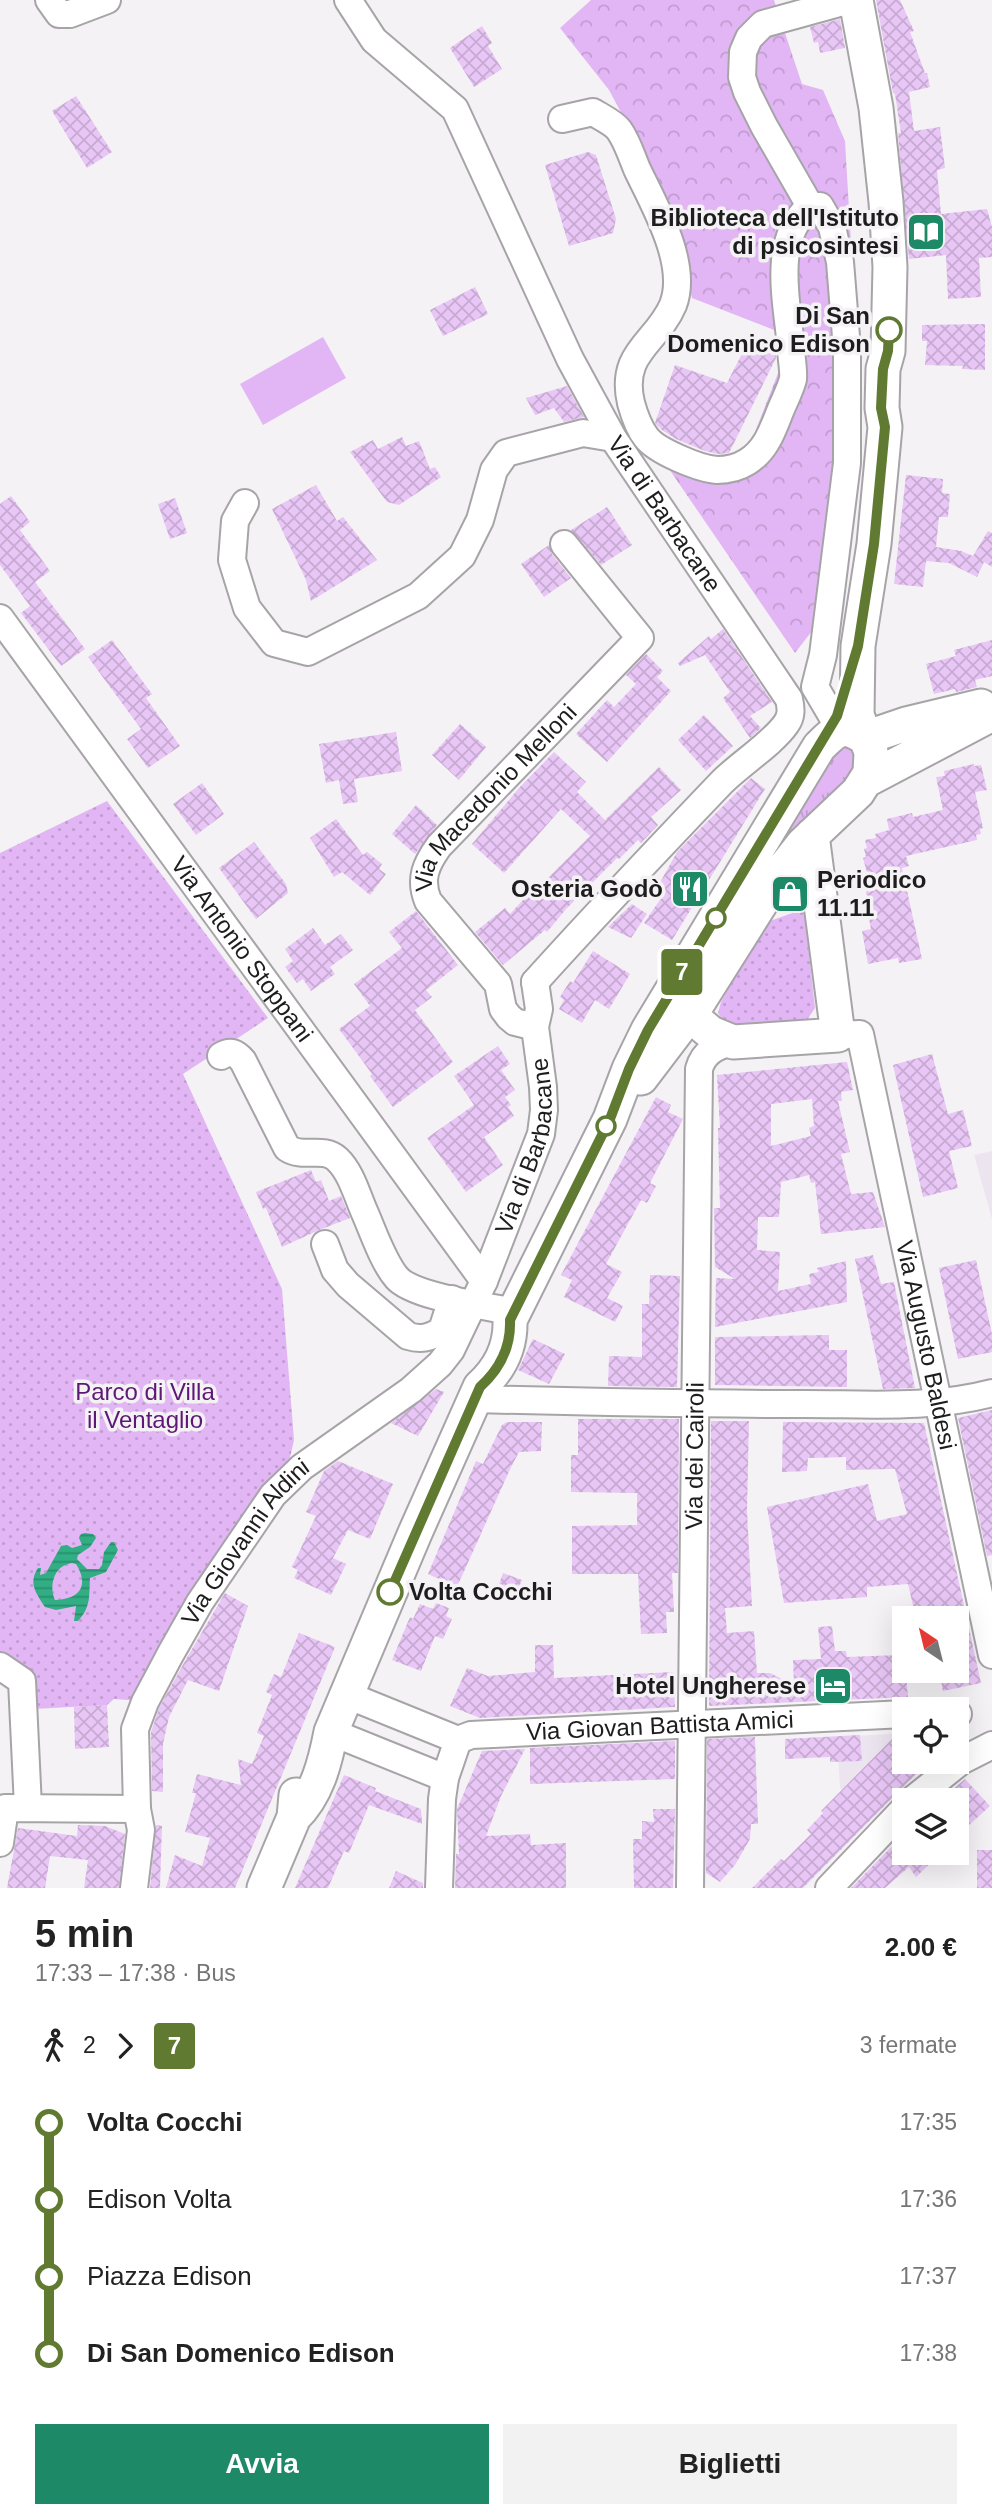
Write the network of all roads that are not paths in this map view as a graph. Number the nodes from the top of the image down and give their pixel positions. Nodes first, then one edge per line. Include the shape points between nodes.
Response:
1 (48, 0) edge
2 (107, 0) edge
3 (348, 0) edge
4 (850, 0) edge
5 (856, 0) edge
6 (562, 119) dead end
7 (810, 206) junction
8 (612, 438) junction
9 (244, 503) dead end
10 (564, 544) dead end
11 (0, 618) edge
12 (858, 646) junction
13 (992, 705) edge
14 (992, 714) edge
15 (827, 734) junction
16 (865, 738) junction
17 (867, 780) junction
18 (812, 835) junction
19 (681, 974) junction
20 (535, 982) junction
21 (498, 984) junction
22 (691, 1014) junction
23 (535, 1027) junction
24 (849, 1035) junction
25 (733, 1042) junction
26 (221, 1056) dead end
27 (639, 1067) junction
28 (325, 1244) dead end
29 (470, 1294) junction
30 (512, 1316) junction
31 (477, 1393) junction
32 (992, 1393) edge
33 (697, 1403) junction
34 (938, 1403) junction
35 (992, 1655) edge
36 (0, 1666) edge
37 (347, 1695) junction
38 (892, 1715) edge
39 (692, 1725) junction
40 (992, 1731) edge
41 (331, 1732) junction
42 (458, 1740) junction
43 (992, 1745) edge
44 (969, 1749) edge
45 (969, 1754) edge
46 (941, 1774) edge
47 (445, 1778) junction
48 (926, 1788) edge
49 (28, 1807) junction
50 (137, 1809) junction
51 (892, 1822) edge
52 (0, 1843) edge
53 (134, 1888) edge
54 (264, 1888) edge
55 (439, 1888) edge
56 (690, 1888) edge
57 (829, 1888) edge

1 - 2 street via 59,14 70,14
3 - 8 street, Via di Barbacane via 374,40 455,109 569,359
4 - 7 street via 763,24 743,52 742,78 747,92
5 - 12 main road via 876,108 890,267 881,408 885,427
6 - 7 street via 593,113 618,128 659,216 671,248 676,291 666,317 631,367 631,402 647,439 700,467 735,468 749,461 772,430 793,378 786,249 796,222
7 - 15 street via 820,206 832,227 840,262 847,349 847,463 816,687
8 - 9 street via 583,433 506,453 494,470 481,520 462,556 418,596 308,652 274,643 247,608 232,561 235,521
8 - 20 street, Via di Barbacane via 789,699 791,711 785,725 735,769
10 - 21 street, Via Macedonio Melloni via 640,638 439,846 424,873 428,901
11 - 29 street, Via Antonio Stoppani
12 - 15 main road
12 - 16 main road via 857,715
13 - 16 main road
14 - 17 main road
15 - 16 main road via 850,729
15 - 19 main road
16 - 17 main road via 871,755
17 - 18 main road
18 - 22 main road via 766,892
18 - 24 main road
19 - 22 main road via 683,997
19 - 27 main road
20 - 21 street
20 - 23 street, Via di Barbacane via 539,1009
21 - 23 street, Via Macedonio Melloni via 509,1017
22 - 25 main road via 711,1033
22 - 27 main road
23 - 29 street, Via di Barbacane via 543,1087 541,1134
24 - 25 main road
24 - 34 street, Via Augusto Baldesi
25 - 27 street via 686,1047
25 - 33 street, Via dei Cairoli via 707,1053 699,1069
26 - 29 street via 234,1053 243,1062 287,1148 300,1154 324,1152 338,1160 395,1276 409,1287
27 - 30 main road
28 - 29 street via 335,1270 348,1285 408,1336 432,1337 442,1331
29 - 30 street
29 - 50 street, Via Giovanni Aldini via 451,1350 426,1378 302,1467 259,1513 179,1637 145,1702 134,1737
30 - 31 main road via 495,1332 478,1367
31 - 33 street
31 - 37 main road
32 - 34 street
33 - 34 street
33 - 39 street, Via dei Cairoli
34 - 35 street, Via Augusto Baldesi
36 - 49 street via 22,1681
37 - 41 main road
37 - 42 street
38 - 39 street, Via Giovan Battista Amici
39 - 42 street, Via Giovan Battista Amici via 471,1735
39 - 56 street, Via dei Cairoli
40 - 44 street
41 - 47 street
41 - 54 main road via 325,1762 307,1805 294,1817
42 - 47 street
43 - 45 street
46 - 48 street
47 - 55 street
49 - 50 street
49 - 52 street via 5,1808
50 - 53 street, Via Giovanni Aldini via 141,1830
51 - 57 street

